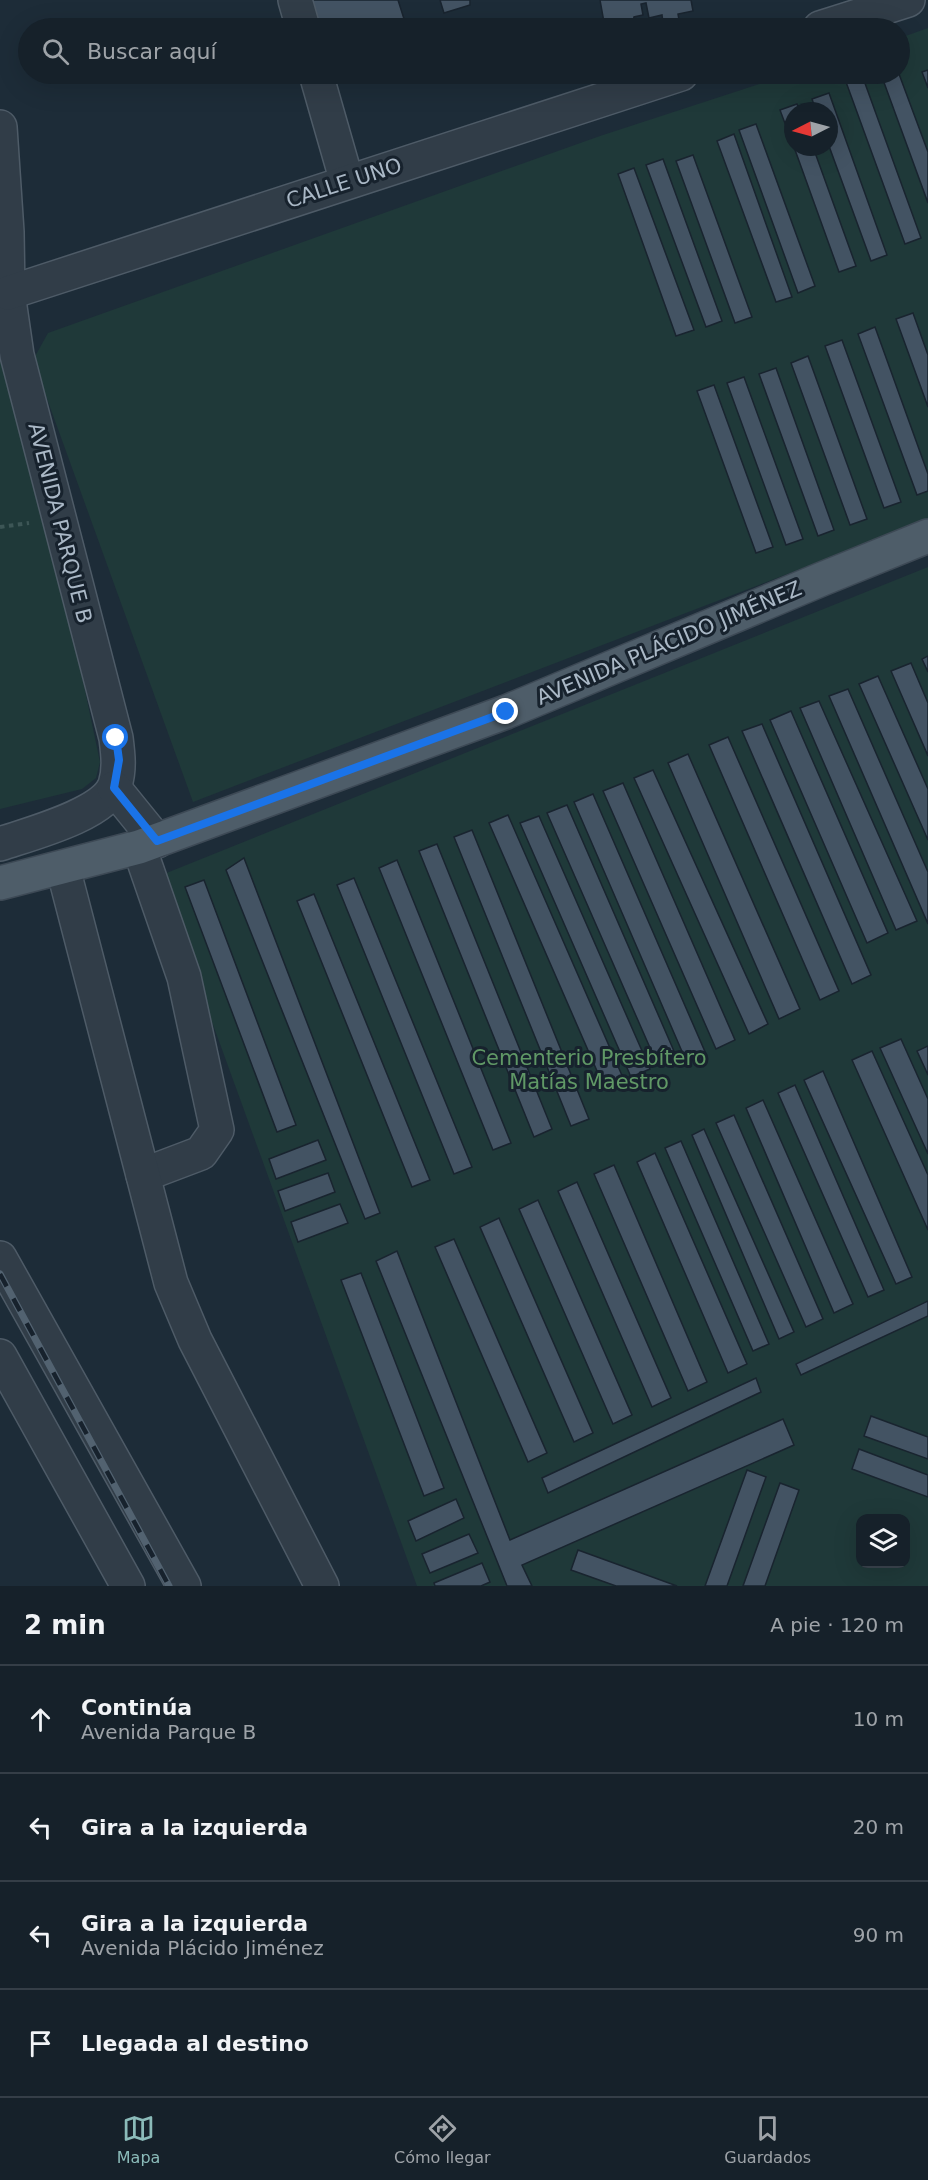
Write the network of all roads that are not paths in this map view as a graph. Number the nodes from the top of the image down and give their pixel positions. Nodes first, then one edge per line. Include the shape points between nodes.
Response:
1 (295, 0) edge
2 (908, 0) edge
3 (300, 18) edge
4 (851, 18) edge
5 (319, 84) edge
6 (650, 84) edge
7 (0, 127) edge
8 (347, 182) junction
9 (8, 293) junction
10 (928, 536) edge
11 (114, 788) junction
12 (0, 844) edge
13 (148, 844) junction
14 (63, 868) junction
15 (0, 883) edge
16 (143, 1176) junction
17 (0, 1257) edge
18 (0, 1356) edge
19 (128, 1586) edge
20 (183, 1586) edge
21 (322, 1586) edge

1 - 3 street
2 - 4 street
5 - 8 street
6 - 8 street, CALLE UNO
7 - 9 street, AVENIDA PARQUE B
8 - 9 street, CALLE UNO
9 - 11 street, AVENIDA PARQUE B via 17,355 116,738 119,760
10 - 13 main road, AVENIDA PLÁCIDO JIMÉNEZ via 506,712
11 - 12 street via 91,810
11 - 13 street
13 - 14 main road, AVENIDA PLÁCIDO JIMÉNEZ
13 - 16 street via 184,977 217,1130 201,1153
14 - 15 main road, AVENIDA PLÁCIDO JIMÉNEZ
14 - 16 street
16 - 21 street via 171,1283 195,1340
17 - 20 street
18 - 19 street

